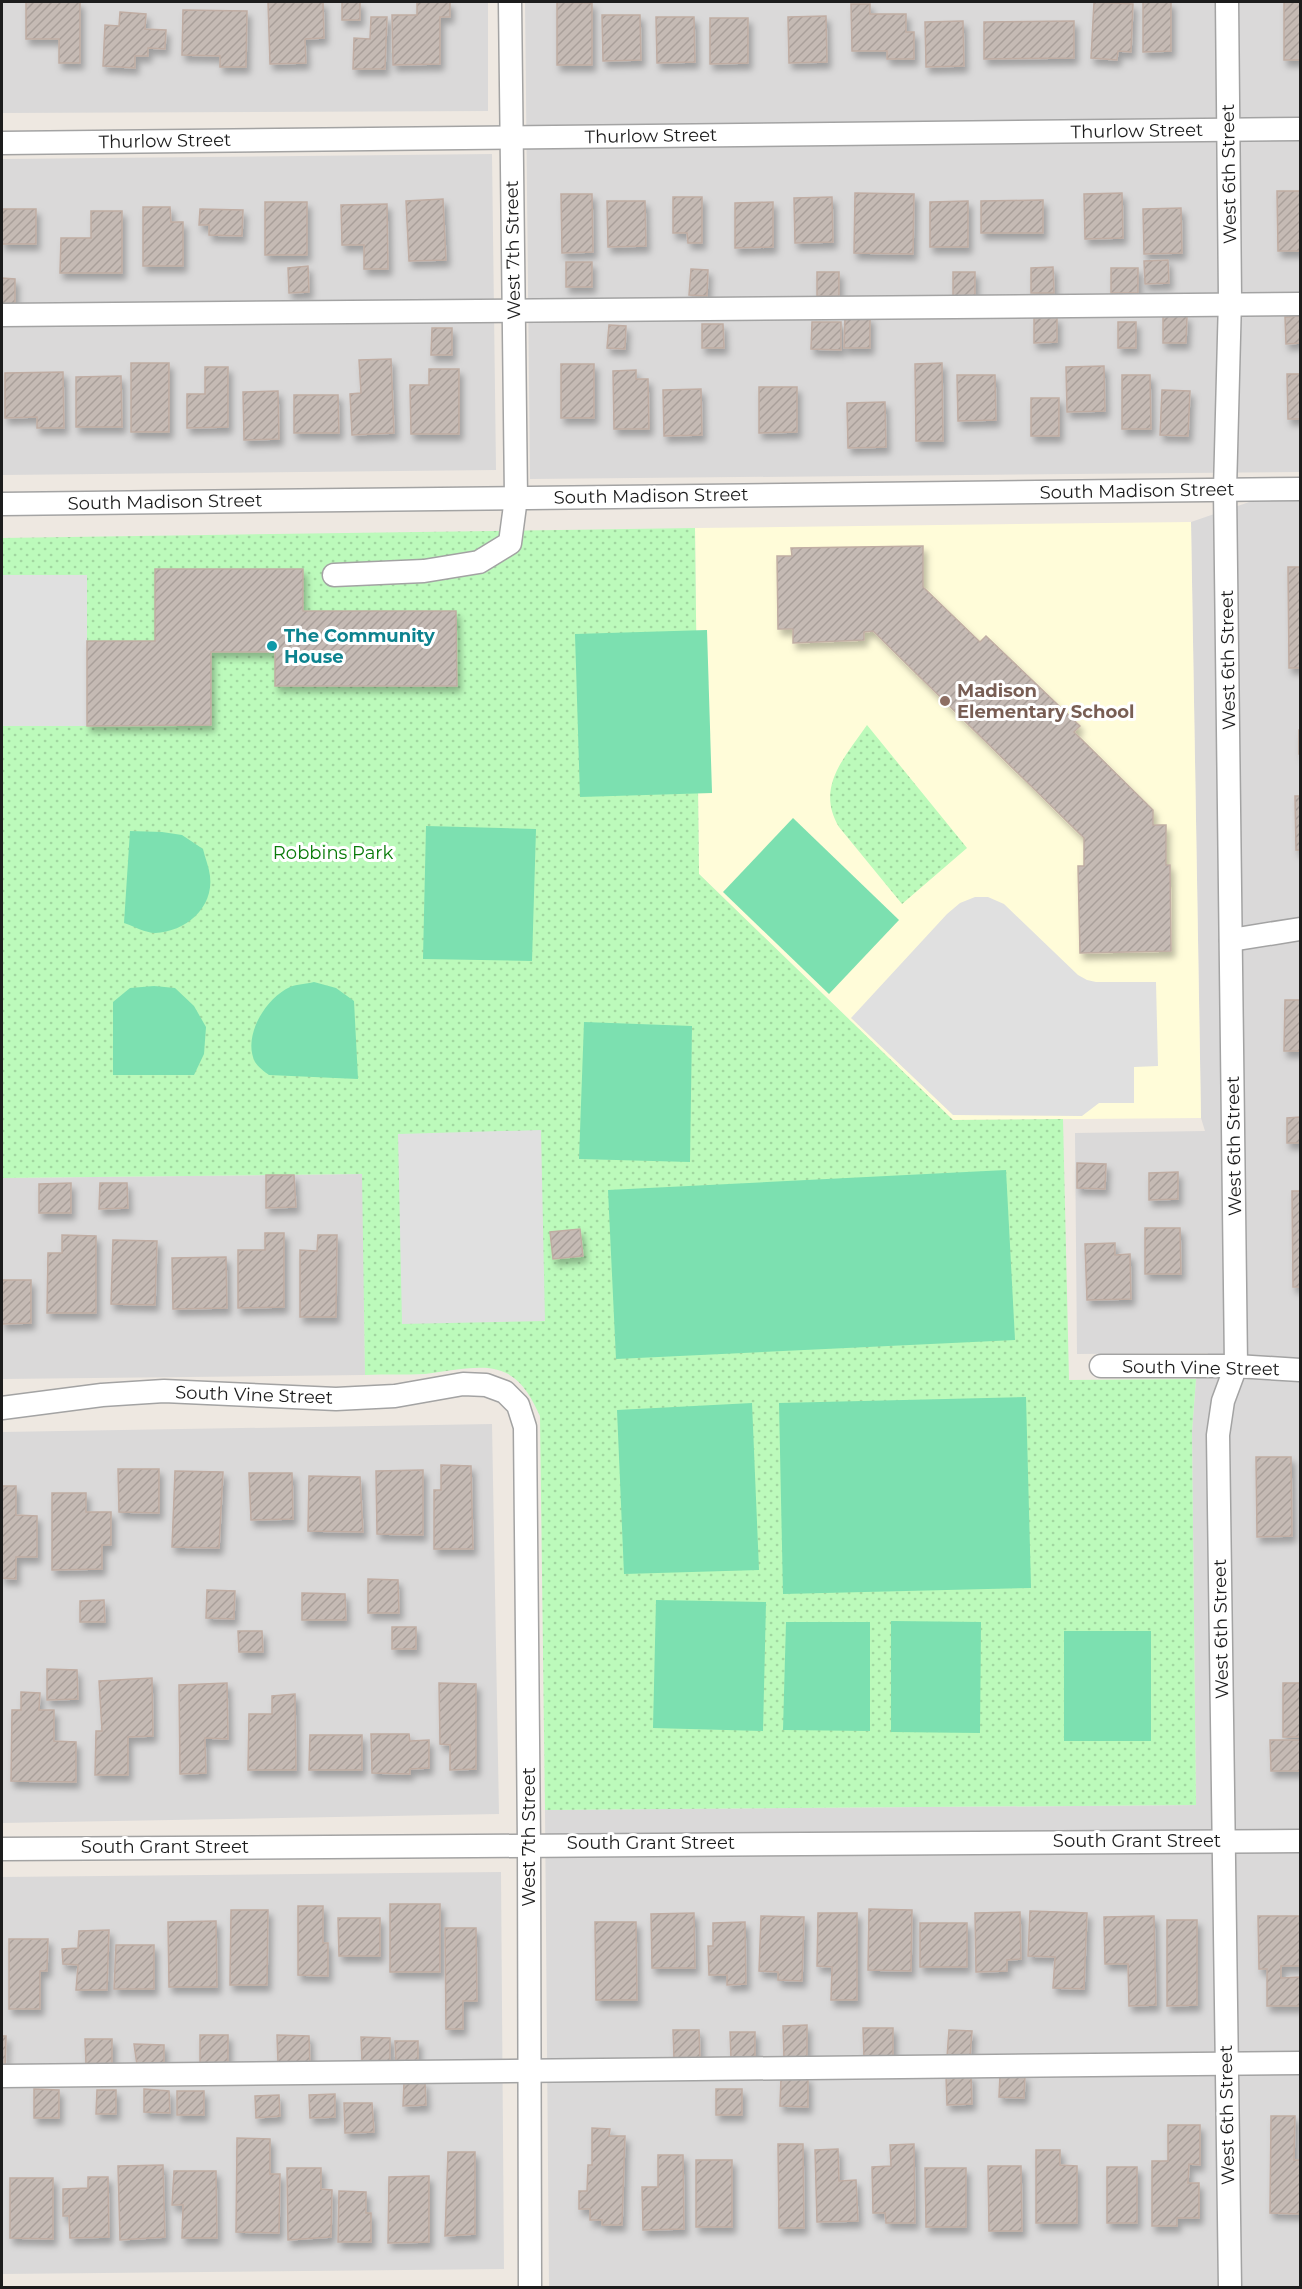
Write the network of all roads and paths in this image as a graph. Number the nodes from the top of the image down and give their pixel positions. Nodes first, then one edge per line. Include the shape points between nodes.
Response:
1 (510, 2) edge
2 (1227, 2) edge
3 (1300, 129) edge
4 (1229, 130) junction
5 (512, 138) junction
6 (2, 143) edge
7 (1300, 304) edge
8 (1230, 305) junction
9 (514, 311) junction
10 (2, 315) edge
11 (1300, 489) edge
12 (1226, 490) junction
13 (516, 498) junction
14 (2, 504) edge
15 (334, 575) dead end
16 (1300, 929) edge
17 (1231, 940) junction
18 (1101, 1366) dead end
19 (1236, 1366) junction
20 (1300, 1370) edge
21 (505, 1392) joint
22 (2, 1408) edge
23 (1224, 1840) junction
24 (1300, 1840) edge
25 (529, 1844) junction
26 (2, 1849) edge
27 (1227, 2063) junction
28 (1300, 2063) edge
29 (530, 2071) junction
30 (2, 2076) edge
31 (530, 2288) edge
32 (1230, 2288) edge

1 - 5 street, West 7th Street
2 - 4 street, West 6th Street
3 - 4 street, Thurlow Street
4 - 5 street, Thurlow Street
4 - 8 street, West 6th Street
5 - 6 street, Thurlow Street
5 - 9 street, West 7th Street
7 - 8 street
8 - 9 street
8 - 12 street, West 6th Street
9 - 10 street
9 - 13 street, West 7th Street
11 - 12 street, South Madison Street
12 - 13 street, South Madison Street
12 - 17 street, West 6th Street
13 - 14 street, South Madison Street
13 - 15 street, West 7th Street via 510,543 479,562 424,571
16 - 17 street
17 - 19 street, West 6th Street
18 - 19 street, South Vine Street
19 - 20 street, South Vine Street
19 - 23 street, West 6th Street via 1223,1401 1218,1435
21 - 22 street, South Vine Street via 486,1385 463,1384 395,1396 336,1399 164,1391
21 - 25 street, West 7th Street via 518,1405 525,1427
23 - 24 street, South Grant Street
23 - 25 street, South Grant Street
23 - 27 street, West 6th Street
25 - 26 street, South Grant Street
25 - 29 street, West 7th Street
27 - 28 street
27 - 29 street
27 - 32 street, West 6th Street
29 - 30 street
29 - 31 street, West 7th Street

